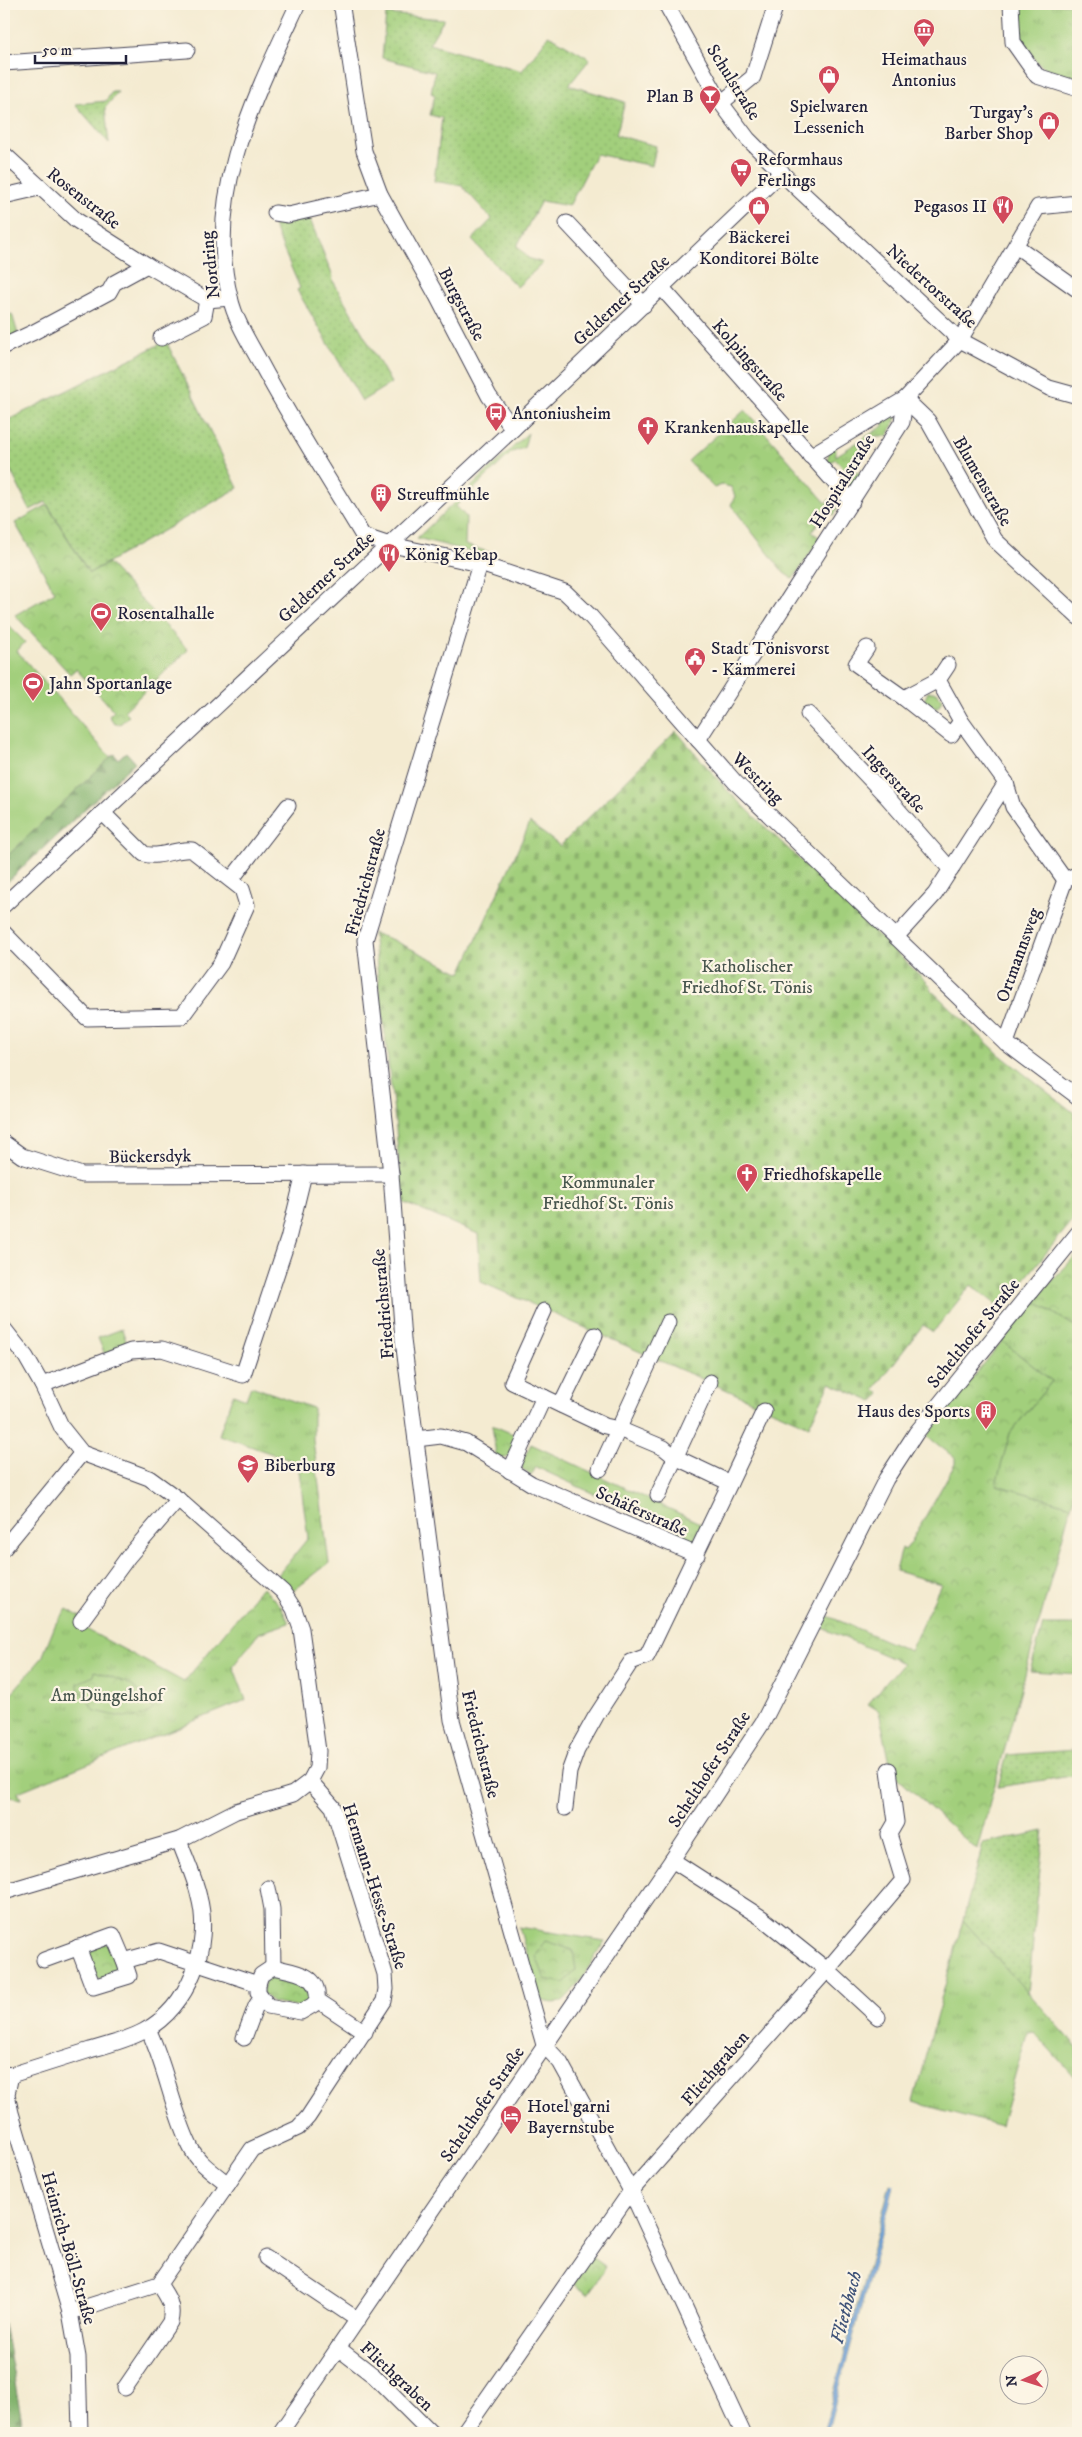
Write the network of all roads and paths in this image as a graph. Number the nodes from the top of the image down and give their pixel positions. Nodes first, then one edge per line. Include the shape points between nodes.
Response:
1 (298, 4) edge
2 (339, 4) edge
3 (666, 4) edge
4 (776, 4) edge
5 (1011, 4) edge
6 (187, 50) dead end
7 (4, 63) edge
8 (1078, 89) edge
9 (721, 103) junction
10 (4, 154) edge
11 (782, 172) junction
12 (39, 188) junction
13 (380, 194) junction
14 (4, 196) edge
15 (1078, 203) edge
16 (275, 213) dead end
17 (567, 223) dead end
18 (1016, 246) junction
19 (147, 266) junction
20 (662, 288) junction
21 (1078, 290) edge
22 (230, 298) junction
23 (207, 300) junction
24 (644, 304) junction
25 (161, 338) dead end
26 (960, 340) junction
27 (4, 346) edge
28 (1078, 396) edge
29 (904, 400) junction
30 (513, 429) junction
31 (810, 456) junction
32 (852, 502) junction
33 (387, 544) junction
34 (480, 564) junction
35 (1078, 618) edge
36 (866, 648) dead end
37 (948, 665) dead end
38 (938, 680) junction
39 (904, 698) junction
40 (808, 714) dead end
41 (961, 721) junction
42 (698, 740) junction
43 (1006, 783) junction
44 (288, 806) dead end
45 (103, 813) junction
46 (951, 870) junction
47 (1072, 877) edge
48 (231, 880) junction
49 (4, 905) edge
50 (4, 934) edge
51 (896, 937) junction
52 (1006, 1043) junction
53 (1078, 1097) edge
54 (4, 1143) edge
55 (304, 1174) junction
56 (391, 1174) junction
57 (1078, 1233) edge
58 (544, 1311) dead end
59 (668, 1322) dead end
60 (4, 1328) edge
61 (595, 1335) dead end
62 (710, 1382) dead end
63 (42, 1385) junction
64 (544, 1397) junction
65 (561, 1405) junction
66 (764, 1410) dead end
67 (619, 1429) junction
68 (416, 1439) junction
69 (82, 1453) junction
70 (675, 1457) junction
71 (600, 1469) dead end
72 (510, 1472) junction
73 (730, 1483) junction
74 (658, 1495) dead end
75 (178, 1499) junction
76 (4, 1548) edge
77 (697, 1555) junction
78 (81, 1620) dead end
79 (888, 1770) dead end
80 (310, 1782) junction
81 (565, 1808) dead end
82 (178, 1840) junction
83 (672, 1860) junction
84 (268, 1888) dead end
85 (4, 1892) edge
86 (78, 1947) junction
87 (44, 1960) dead end
88 (124, 1962) junction
89 (197, 1962) junction
90 (272, 1967) junction
91 (827, 1970) junction
92 (259, 1991) junction
93 (316, 2000) junction
94 (878, 2017) dead end
95 (148, 2029) junction
96 (365, 2032) junction
97 (244, 2038) dead end
98 (544, 2045) junction
99 (7, 2075) edge
100 (228, 2184) junction
101 (631, 2191) junction
102 (266, 2258) dead end
103 (160, 2284) junction
104 (70, 2312) junction
105 (358, 2320) junction
106 (338, 2348) junction
107 (125, 2388) dead end
108 (80, 2433) edge
109 (280, 2433) edge
110 (431, 2433) edge
111 (463, 2433) edge
112 (743, 2433) edge

1 - 22 street, Nordring via 248,117 231,172 224,212 224,254
2 - 13 street, Burgstraße via 364,151
3 - 9 street, Schulstraße
4 - 9 street via 753,77
5 - 8 street via 1013,42 1037,76
6 - 7 street
9 - 11 street, Schulstraße via 748,139
10 - 12 street, Rosenstraße
11 - 20 street, Gelderner Straße
11 - 26 street, Niedertorstraße
12 - 14 street
12 - 19 street, Rosenstraße via 76,220
13 - 16 street via 288,215
13 - 30 street, Burgstraße via 488,396
15 - 18 street via 1038,207
17 - 24 street
18 - 21 street
18 - 26 street
19 - 23 street, Rosenstraße
19 - 27 street via 114,283 108,292
20 - 24 street, Gelderner Straße
20 - 31 street, Kolpingstraße
22 - 23 street
22 - 33 street, Nordring via 270,380 363,536
23 - 25 street via 204,316
24 - 30 street, Gelderner Straße
26 - 28 street, Niedertorstraße via 1049,388
26 - 29 street
29 - 31 street
29 - 32 street, Hospitalstraße via 902,422
29 - 35 street, Blumenstraße via 928,421 995,540
30 - 33 street, Gelderner Straße
31 - 32 street, Kolpingstraße
32 - 42 street, Hospitalstraße
33 - 34 street, Westring
33 - 45 street, Gelderner Straße
34 - 42 street, Westring via 565,592 585,610
34 - 56 street, Friedrichstraße via 365,940
36 - 39 street via 856,664
37 - 38 street
38 - 39 street
38 - 41 street
39 - 41 street via 951,735
40 - 46 street, Ingerstraße via 887,796
41 - 43 street
42 - 51 street, Westring via 735,782
43 - 46 street
43 - 47 street, Ortmannsweg via 1013,807
44 - 48 street
45 - 48 street via 144,854 152,857 183,849 192,850
45 - 49 street, Gelderner Straße
46 - 51 street via 935,894
47 - 52 street, Ortmannsweg
48 - 50 street via 242,889 246,905 221,963 182,1016 87,1018
51 - 52 street, Westring
52 - 53 street, Westring
54 - 55 street, Bückersdyk via 22,1156 82,1175
55 - 56 street, Bückersdyk
55 - 63 street via 243,1375 162,1349 139,1350
56 - 68 street, Friedrichstraße via 403,1340
57 - 83 street, Schelthofer Straße via 916,1433 886,1479 763,1722
58 - 64 street via 512,1382
59 - 67 street
60 - 63 street
61 - 65 street
62 - 70 street
63 - 69 street via 62,1428
64 - 65 street
64 - 72 street
65 - 67 street
66 - 73 street
67 - 70 street via 664,1448
67 - 71 street
68 - 72 street, Schäferstraße via 453,1438
68 - 98 street, Friedrichstraße via 452,1720
69 - 75 street via 149,1478
69 - 76 street
70 - 73 street
70 - 74 street
72 - 77 street, Schäferstraße
73 - 77 street
75 - 78 street via 128,1557
75 - 80 street via 283,1592 294,1609 301,1629 318,1751 317,1768
77 - 81 street, Schäferstraße via 647,1656 631,1662 577,1750 569,1772
79 - 91 street, Fliethgraben via 896,1822 888,1834 903,1880
80 - 82 street via 293,1794 236,1811
80 - 96 street, Hermann-Hesse-Straße via 333,1807 385,1974 384,2001
82 - 85 street
82 - 89 street, Heinrich-Böll-Straße via 202,1912 203,1931
83 - 91 street via 762,1918
83 - 98 street, Schelthofer Straße
84 - 90 street via 272,1909
86 - 87 street
86 - 88 street via 113,1934
86 - 88 street via 93,1987 129,1976
88 - 89 street via 159,1951
89 - 92 street
89 - 95 street, Heinrich-Böll-Straße via 171,2009
90 - 92 street via 261,1976
90 - 93 street via 306,1976 316,1986
91 - 94 street
91 - 101 street, Fliethgraben
92 - 93 street via 268,2006 291,2012 308,2009
92 - 97 street
93 - 96 street
95 - 99 street, Heinrich-Böll-Straße via 127,2039
95 - 100 street via 190,2147 204,2165
96 - 100 street, Hermann-Hesse-Straße via 308,2118 293,2131 252,2149
98 - 101 street via 560,2062
98 - 105 street, Schelthofer Straße
99 - 104 street, Heinrich-Böll-Straße via 11,2113
100 - 103 street, Hermann-Hesse-Straße
101 - 111 street, Fliethgraben
101 - 112 street
102 - 105 street
103 - 104 street
103 - 107 street via 171,2305 170,2322
104 - 108 street, Heinrich-Böll-Straße via 78,2358
105 - 106 street, Schelthofer Straße
106 - 109 street, Schelthofer Straße
106 - 110 street, Fliethgraben via 374,2376

